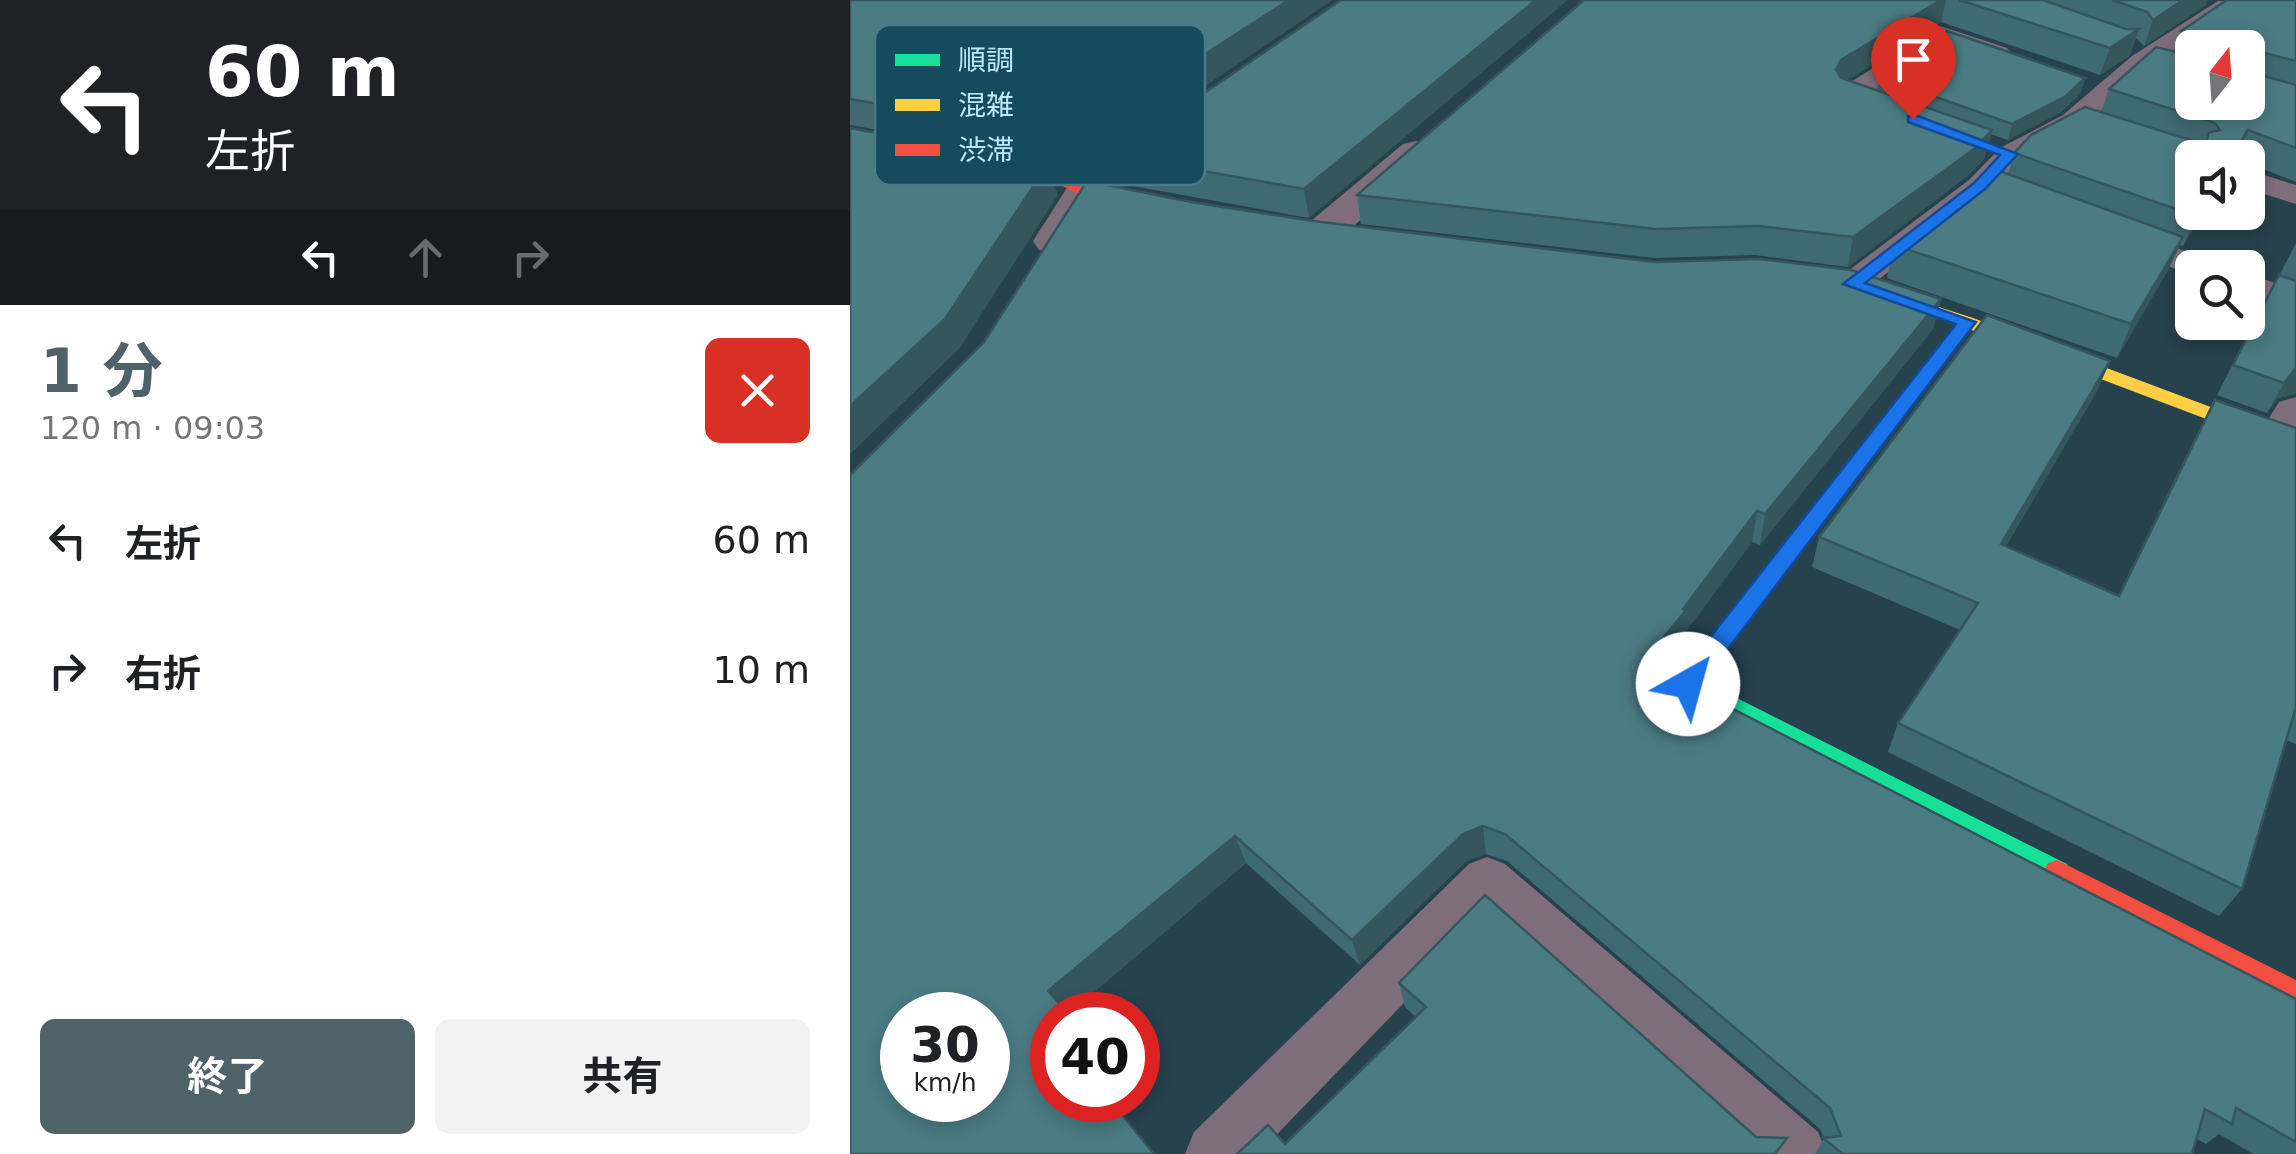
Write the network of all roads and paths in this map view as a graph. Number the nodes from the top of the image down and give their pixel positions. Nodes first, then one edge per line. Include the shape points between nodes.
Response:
1 (2228, 1) edge
2 (2264, 8) edge
3 (2141, 61) junction
4 (2032, 64) edge
5 (2175, 71) edge
6 (2068, 77) edge
7 (2105, 89) junction
8 (1902, 115) edge
9 (2073, 122) junction
10 (1449, 124) edge
11 (2107, 133) edge
12 (850, 140) edge
13 (1974, 141) edge
14 (875, 144) edge
15 (2010, 154) junction
16 (1074, 185) edge
17 (1090, 185) edge
18 (2265, 185) edge
19 (1980, 186) junction
20 (1084, 190) junction
21 (2296, 195) edge
22 (2017, 200) edge
23 (1181, 212) edge
24 (2091, 227) edge
25 (1311, 233) joint
26 (1357, 239) edge
27 (2175, 258) edge
28 (1032, 275) edge
29 (1842, 283) joint
30 (2265, 290) edge
31 (2296, 302) edge
32 (1967, 322) junction
33 (2291, 433) edge
34 (2296, 996) edge
35 (1216, 1154) edge
36 (1796, 1154) edge

1 - 2 street
1 - 3 lane
3 - 5 lane
3 - 7 lane
4 - 8 lane via 1940,33 1848,96
6 - 7 lane
7 - 9 lane
9 - 11 lane
9 - 15 lane
10 - 25 street
12 - 14 street
13 - 15 lane
15 - 19 lane
16 - 20 street
17 - 20 street
18 - 21 lane
19 - 22 lane
19 - 29 lane
20 - 23 street
20 - 28 street
24 - 27 lane
25 - 26 street
29 - 32 street
30 - 31 lane
32 - 33 street
32 - 34 street via 1688,684
35 - 36 lane via 1487,881

